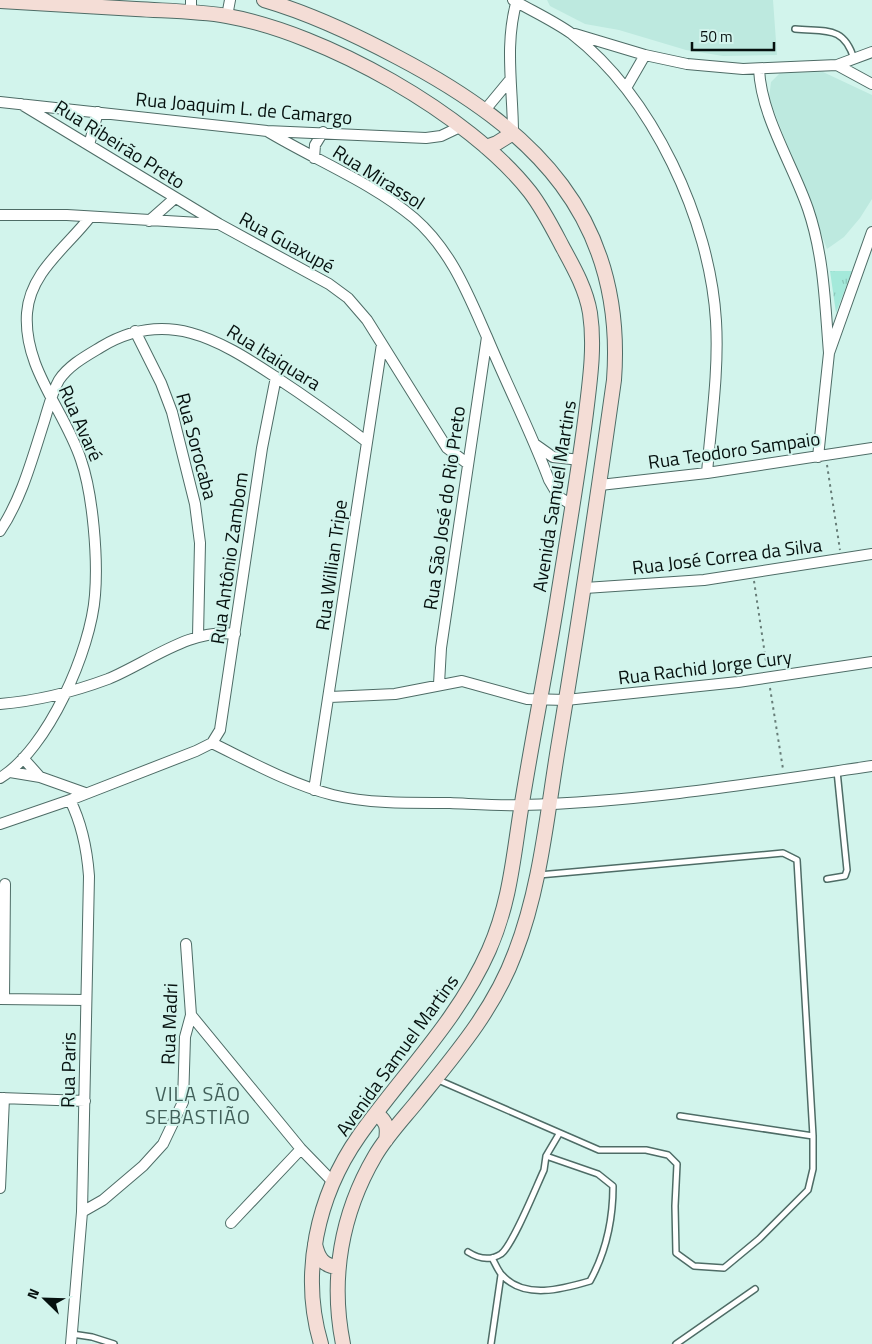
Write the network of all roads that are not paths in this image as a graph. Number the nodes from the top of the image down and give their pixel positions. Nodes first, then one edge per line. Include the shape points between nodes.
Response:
1 (230, 0) edge
2 (264, 0) edge
3 (0, 1) edge
4 (515, 1) edge
5 (191, 6) edge
6 (227, 16) junction
7 (795, 29) dead end
8 (571, 34) junction
9 (872, 52) edge
10 (645, 55) junction
11 (854, 60) junction
12 (837, 65) junction
13 (759, 69) junction
14 (510, 81) junction
15 (872, 84) edge
16 (626, 88) junction
17 (0, 102) edge
18 (21, 104) junction
19 (485, 110) junction
20 (98, 112) junction
21 (462, 126) junction
22 (267, 131) junction
23 (323, 132) junction
24 (513, 133) junction
25 (89, 145) junction
26 (486, 147) junction
27 (314, 158) junction
28 (175, 198) junction
29 (0, 215) edge
30 (90, 217) junction
31 (149, 221) junction
32 (218, 224) junction
33 (872, 232) edge
34 (135, 332) junction
35 (487, 337) junction
36 (382, 344) junction
37 (829, 353) junction
38 (276, 377) junction
39 (52, 398) junction
40 (367, 442) junction
41 (536, 444) junction
42 (872, 448) edge
43 (822, 456) junction
44 (580, 460) junction
45 (603, 463) junction
46 (468, 464) junction
47 (707, 473) junction
48 (600, 485) junction
49 (597, 503) junction
50 (572, 506) junction
51 (0, 531) edge
52 (872, 554) edge
53 (585, 588) junction
54 (235, 634) junction
55 (198, 636) junction
56 (872, 662) edge
57 (438, 684) junction
58 (66, 692) junction
59 (330, 697) junction
60 (541, 700) junction
61 (566, 700) junction
62 (0, 704) edge
63 (212, 742) junction
64 (23, 758) junction
65 (872, 766) edge
66 (837, 771) junction
67 (10, 772) junction
68 (40, 777) junction
69 (0, 778) edge
70 (314, 790) junction
71 (85, 793) junction
72 (70, 800) junction
73 (549, 803) junction
74 (522, 805) junction
75 (0, 824) edge
76 (538, 876) junction
77 (827, 879) dead end
78 (5, 884) dead end
79 (186, 944) dead end
80 (2, 999) edge
81 (86, 1000) junction
82 (191, 1015) junction
83 (435, 1079) junction
84 (2, 1098) edge
85 (85, 1101) junction
86 (376, 1114) junction
87 (680, 1116) dead end
88 (559, 1134) junction
89 (813, 1136) junction
90 (386, 1140) junction
91 (301, 1148) junction
92 (546, 1156) junction
93 (334, 1183) junction
94 (0, 1188) edge
95 (82, 1212) junction
96 (231, 1223) dead end
97 (315, 1243) junction
98 (468, 1252) dead end
99 (492, 1258) junction
100 (338, 1267) junction
101 (501, 1275) junction
102 (755, 1289) dead end
103 (71, 1339) edge
104 (114, 1344) edge
105 (321, 1344) edge
106 (343, 1344) edge
107 (491, 1344) edge
108 (676, 1344) edge

1 - 6 street
2 - 19 main road via 294,9 372,43
3 - 5 main road, Avenida Samuel Martins
4 - 8 street
4 - 14 street
5 - 6 main road, Avenida Samuel Martins
6 - 21 main road, Avenida Samuel Martins via 314,43 391,82
7 - 11 lane via 839,34 845,39
8 - 10 street
8 - 16 street
9 - 11 street
10 - 13 street via 711,67
10 - 16 street
11 - 12 street
12 - 13 street
12 - 15 street
13 - 37 street via 763,98 797,179 817,242 823,272
14 - 19 street
14 - 24 street
16 - 47 street via 669,154 698,229 709,269 716,346
17 - 18 street, Rua Ribeirão Preto
18 - 20 street, Rua Joaquim L. de Camargo
18 - 25 street, Rua Ribeirão Preto
19 - 21 main road
19 - 24 main road
20 - 22 street, Rua Joaquim L. de Camargo
20 - 25 street
21 - 23 street, Rua Joaquim L. de Camargo via 441,136 426,138
21 - 26 main road, Avenida Samuel Martins
22 - 23 street, Rua Joaquim L. de Camargo
22 - 27 street, Rua Mirassol
23 - 27 street via 315,145
24 - 26 main road
24 - 45 main road via 550,168 572,198 598,254 610,290 616,346
25 - 28 street, Rua Ribeirão Preto
26 - 44 main road, Avenida Samuel Martins via 519,179 546,215 586,296 592,344
27 - 35 street, Rua Mirassol via 399,206 429,232 454,265
28 - 31 street
28 - 32 street, Rua Ribeirão Preto
29 - 30 street, Rua Guaxupé
30 - 31 street, Rua Guaxupé
30 - 39 street, Rua Avaré via 40,276 27,312 32,360
31 - 32 street, Rua Guaxupé
32 - 36 street, Rua Guaxupé via 330,284 348,298
33 - 37 street
34 - 38 street, Rua Itaiquara via 151,328 199,334 238,352
34 - 39 street, Rua Itaiquara via 77,361 60,379
34 - 55 street, Rua Sorocaba via 172,412 195,504 200,543
35 - 41 street, Rua Mirassol
35 - 46 street, Rua São José do Rio Preto
36 - 40 street, Rua Willian Tripe
36 - 46 street, Rua Guaxupé via 447,448
37 - 43 street
38 - 40 street, Rua Itaiquara
38 - 54 street, Rua Antônio Zambom via 262,448
39 - 51 street, Rua Itaiquara via 21,490
39 - 58 street, Rua Avaré via 82,461 96,571 95,597 88,630
40 - 59 street, Rua Willian Tripe
41 - 44 street via 553,457
41 - 50 street, Rua Mirassol via 554,490
42 - 43 street, Rua Teodoro Sampaio
43 - 47 street, Rua Teodoro Sampaio
44 - 45 main road
44 - 50 main road, Avenida Samuel Martins
45 - 48 main road
46 - 57 street, Rua São José do Rio Preto
47 - 48 street, Rua Teodoro Sampaio
48 - 49 main road
49 - 50 main road
49 - 53 main road
50 - 60 main road, Avenida Samuel Martins
52 - 53 street, Rua José Correa da Silva via 704,580
53 - 61 main road
54 - 55 street via 219,632
54 - 63 street, Rua Antônio Zambom via 224,714 220,730
55 - 58 street via 107,679
56 - 61 street, Rua Rachid Jorge Cury via 768,678
57 - 59 street, Rua Rachid Jorge Cury via 395,694
57 - 60 street, Rua Rachid Jorge Cury via 470,682 514,696
58 - 62 street via 35,701
58 - 64 street, Rua Avaré via 44,732
59 - 70 street, Rua Willian Tripe
60 - 61 street, Rua Rachid Jorge Cury
60 - 74 main road, Avenida Samuel Martins
61 - 73 main road
63 - 70 street
63 - 71 street via 187,755
64 - 67 street, Rua Avaré
64 - 68 street
65 - 66 street
66 - 73 street via 713,789
66 - 77 lane via 847,870 845,876
67 - 68 street
67 - 69 street, Rua Avaré
68 - 71 street
70 - 74 street via 336,796 400,802
71 - 72 street
72 - 75 street
72 - 81 street, Rua Paris via 87,849
73 - 74 street
73 - 76 main road
74 - 86 main road, Avenida Samuel Martins via 510,889 490,948 460,1004
76 - 83 main road via 525,924 502,982 486,1012
76 - 89 lane via 783,853 797,860
78 - 80 street
79 - 82 street, Rua Madri
80 - 81 street
81 - 85 street, Rua Paris
82 - 91 street
82 - 95 street, Rua Madri via 185,1037 183,1102 163,1144 122,1187
83 - 88 lane
83 - 90 main road
84 - 85 street
84 - 94 street
85 - 95 street, Rua Paris
86 - 90 main road via 386,1121
86 - 93 main road, Avenida Samuel Martins via 357,1140
87 - 89 lane
88 - 89 lane via 599,1150 646,1150 668,1156 677,1164 676,1253 694,1266 724,1268 759,1239 808,1190 813,1169
88 - 92 lane
90 - 100 main road via 366,1172 352,1208 341,1240
91 - 93 street
91 - 96 street
92 - 99 lane via 544,1170 507,1249
92 - 101 lane via 598,1174 613,1186 613,1204 602,1260 590,1281 556,1291 519,1288
93 - 97 main road, Avenida Samuel Martins
95 - 103 street, Rua Paris
97 - 100 main road via 321,1261
97 - 105 main road, Avenida Samuel Martins via 311,1300
98 - 99 lane via 476,1257
99 - 101 lane
100 - 106 main road via 337,1315
101 - 107 lane
102 - 108 lane
103 - 104 lane via 97,1338

